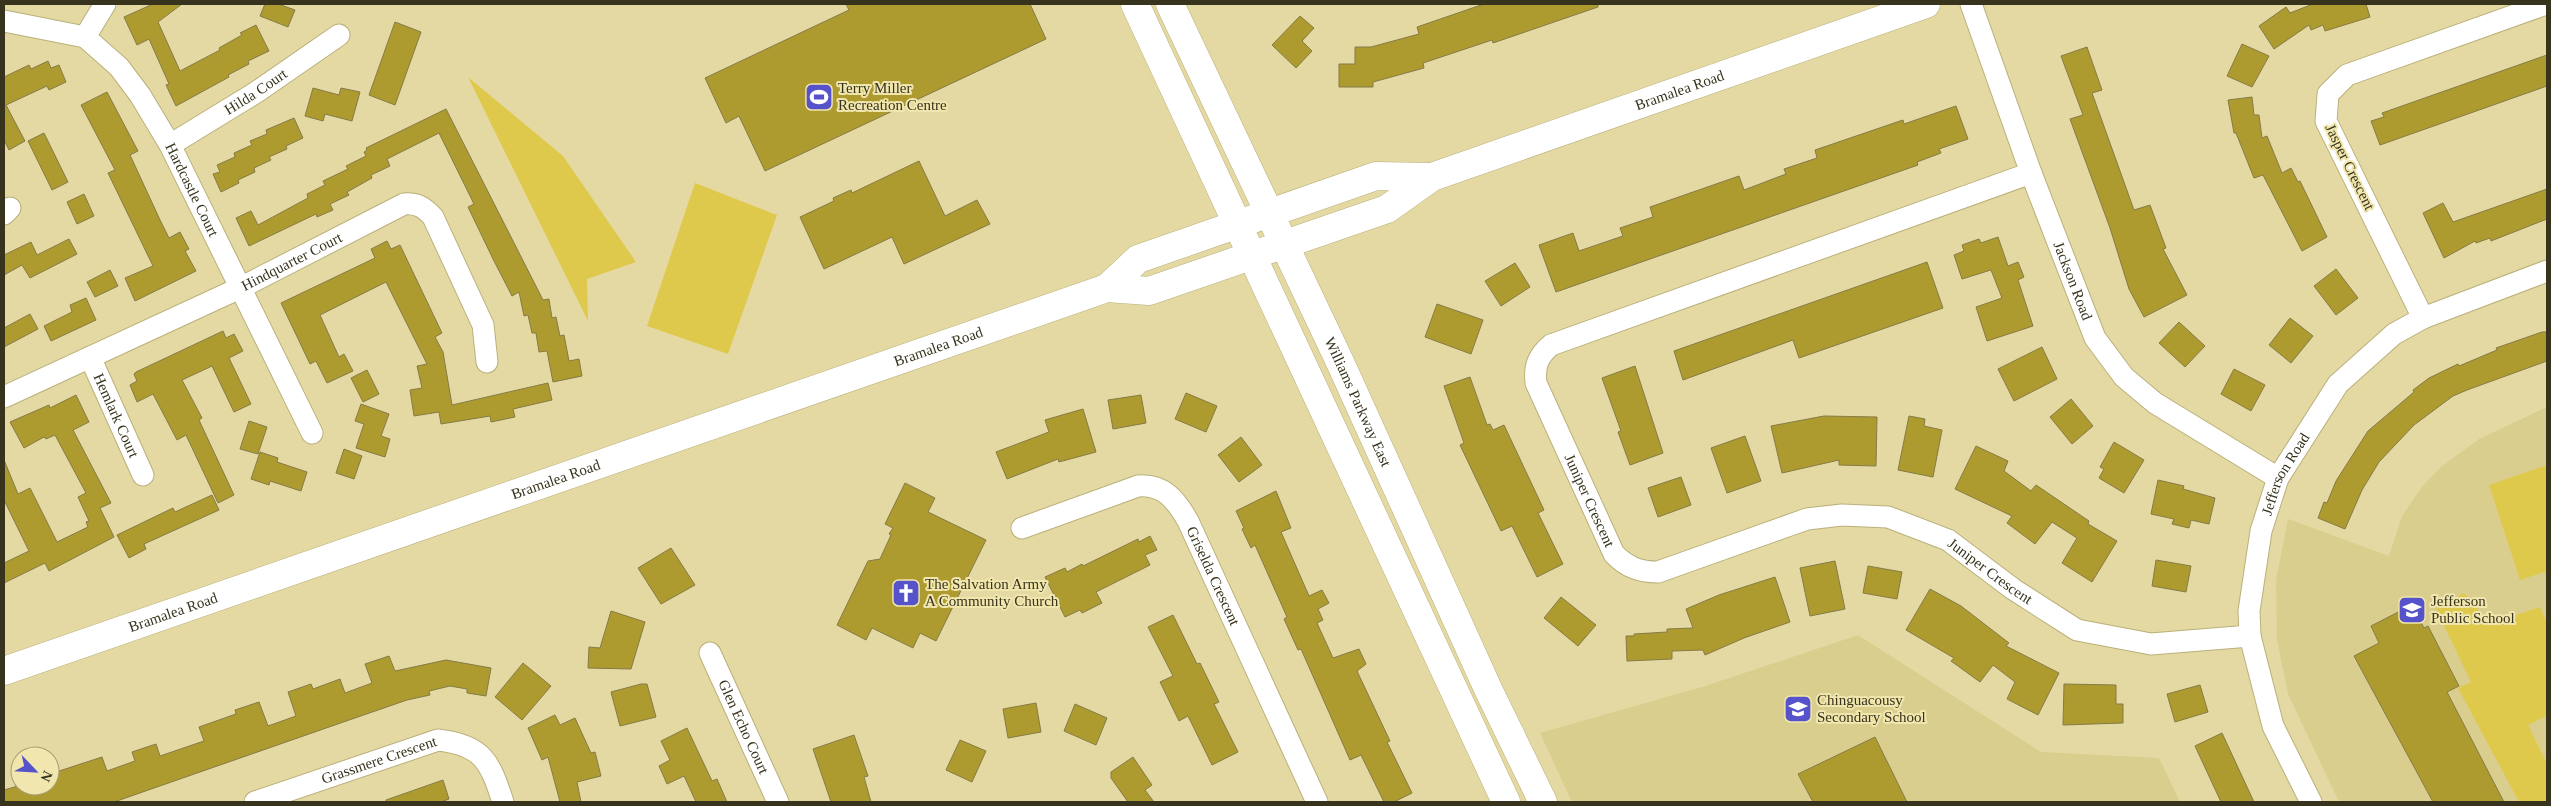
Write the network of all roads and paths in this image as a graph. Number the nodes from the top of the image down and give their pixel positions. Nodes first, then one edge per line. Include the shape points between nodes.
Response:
1 (105, 4) edge
2 (1134, 4) edge
3 (1170, 4) edge
4 (1926, 4) edge
5 (1971, 4) edge
6 (2546, 4) edge
7 (4, 21) edge
8 (339, 35) dead end
9 (84, 37) junction
10 (170, 145) junction
11 (2031, 173) junction
12 (1432, 177) junction
13 (1270, 213) junction
14 (1238, 225) junction
15 (1285, 245) junction
16 (1252, 256) junction
17 (2547, 271) edge
18 (242, 287) junction
19 (1107, 288) junction
20 (2423, 318) junction
21 (90, 357) junction
22 (487, 362) dead end
23 (4, 397) edge
24 (312, 433) dead end
25 (143, 475) dead end
26 (2278, 478) junction
27 (1022, 528) dead end
28 (2250, 636) junction
29 (710, 653) dead end
30 (4, 671) edge
31 (255, 802) edge
32 (503, 802) edge
33 (778, 802) edge
34 (1317, 802) edge
35 (1506, 802) edge
36 (1543, 802) edge
37 (2311, 802) edge

1 - 9 street
2 - 14 main road
3 - 13 main road, Williams Parkway East
4 - 12 main road, Bramalea Road
5 - 11 street, Jackson Road
6 - 20 street, Jasper Crescent via 2347,74 2328,94 2326,121
7 - 9 street, Hardcastle Court
8 - 10 street, Hilda Court via 255,93
9 - 10 street, Hardcastle Court via 119,67
10 - 18 street, Hardcastle Court
11 - 26 street, Jackson Road via 2095,338 2124,377 2155,403
11 - 28 street, Juniper Crescent via 1552,345 1542,353 1534,369 1536,383 1614,554 1631,568 1658,572 1807,519 1842,515 1888,516 1948,540 2013,589 2077,630 2151,644
12 - 13 main road, Bramalea Road via 1376,176
12 - 15 main road, Bramalea Road via 1387,209
13 - 14 main road, Bramalea Road
13 - 15 main road, Williams Parkway East
14 - 16 main road
14 - 19 main road, Bramalea Road via 1138,259
15 - 16 main road, Bramalea Road
15 - 36 main road, Williams Parkway East
16 - 19 main road, Bramalea Road via 1149,291
16 - 35 main road
17 - 20 street, Jefferson Road
18 - 21 street, Hindquarter Court
18 - 22 street, Hindquarter Court via 404,204 414,203 433,217 484,325
18 - 24 street, Hardcastle Court
19 - 30 main road, Bramalea Road
20 - 26 street, Jefferson Road via 2394,334 2338,384
21 - 23 street, Hindquarter Court
21 - 25 street, Hemlark Court
26 - 28 street, Jefferson Road via 2261,531 2249,611
27 - 34 street, Griselda Crescent via 1138,486 1160,488 1176,501
28 - 37 street, Jefferson Road via 2273,726
29 - 33 street, Glen Echo Court
31 - 32 street, Grassmere Crescent via 438,740 459,742 482,754 494,775

